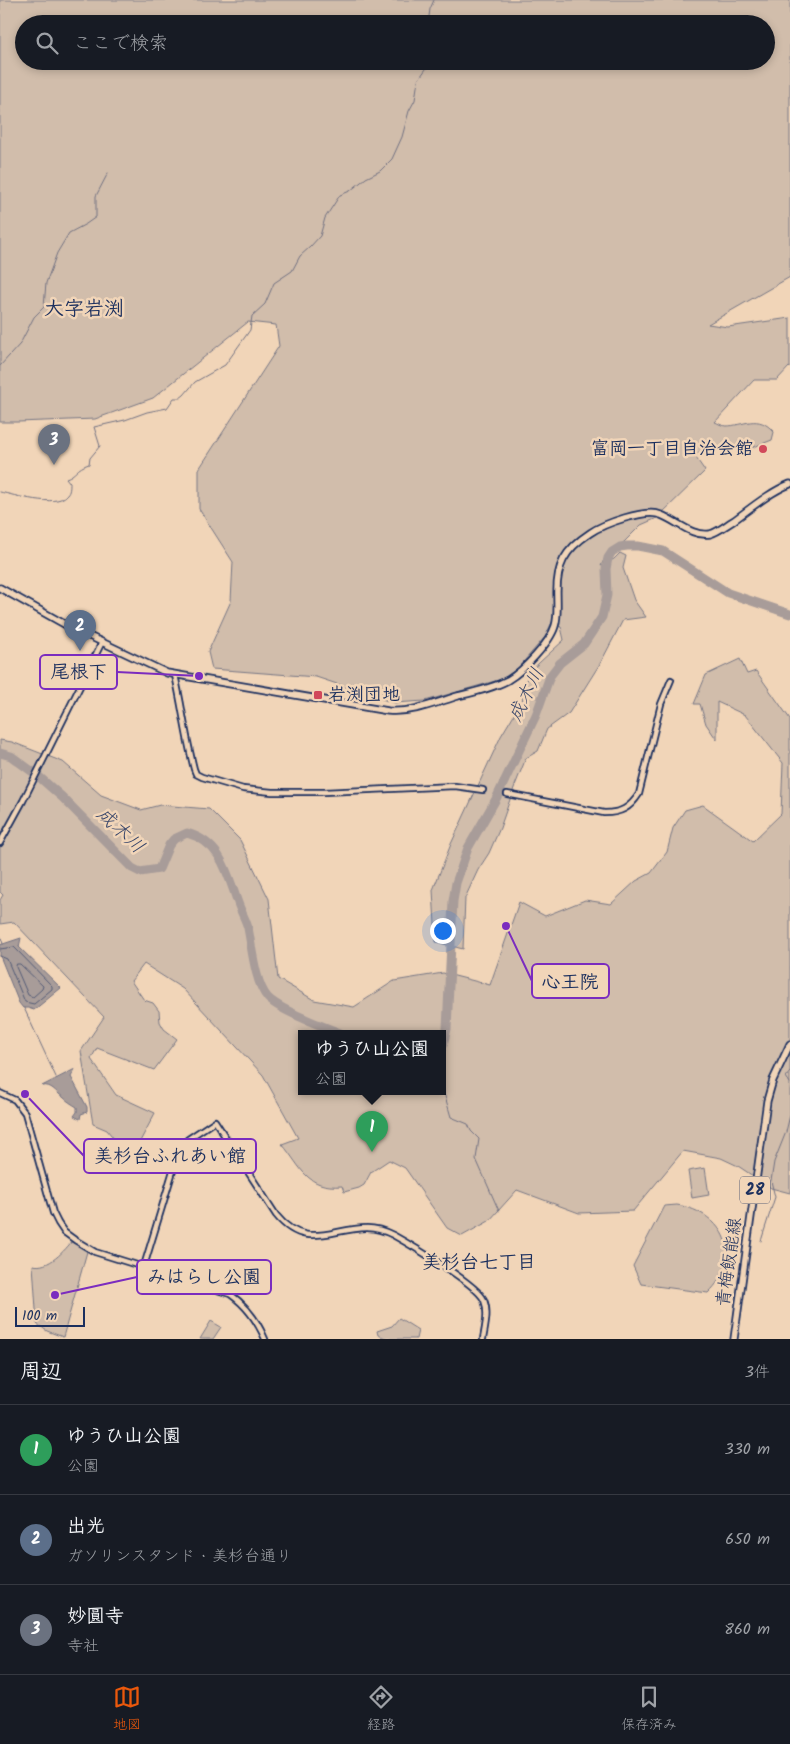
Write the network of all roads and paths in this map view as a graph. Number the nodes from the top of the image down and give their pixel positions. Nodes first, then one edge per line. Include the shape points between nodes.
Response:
1 (790, 484) edge
2 (0, 588) edge
3 (102, 642) junction
4 (175, 675) junction
5 (671, 680) dead end
6 (483, 790) dead end
7 (507, 794) dead end
8 (0, 843) edge
9 (790, 1044) edge
10 (0, 1093) edge
11 (144, 1266) junction
12 (265, 1339) edge
13 (483, 1339) edge
14 (734, 1339) edge

1 - 4 main road via 713,533 693,532 651,512 589,533 571,549 559,568 557,619 553,633 521,670 489,687 396,711
2 - 3 main road
3 - 4 main road
3 - 8 street
4 - 6 street via 194,769 202,777 243,789 272,792 455,786
5 - 7 street via 661,704 639,794 624,810 604,813
9 - 14 main road, 青梅飯能線 / 28 via 773,1080 768,1101
10 - 11 street via 15,1100 25,1113 53,1213 64,1232 95,1252
11 - 12 street via 230,1294 254,1316
11 - 13 street via 179,1151 188,1139 215,1121 276,1216 286,1226 309,1235 326,1236 370,1228 393,1235 480,1294 487,1313

